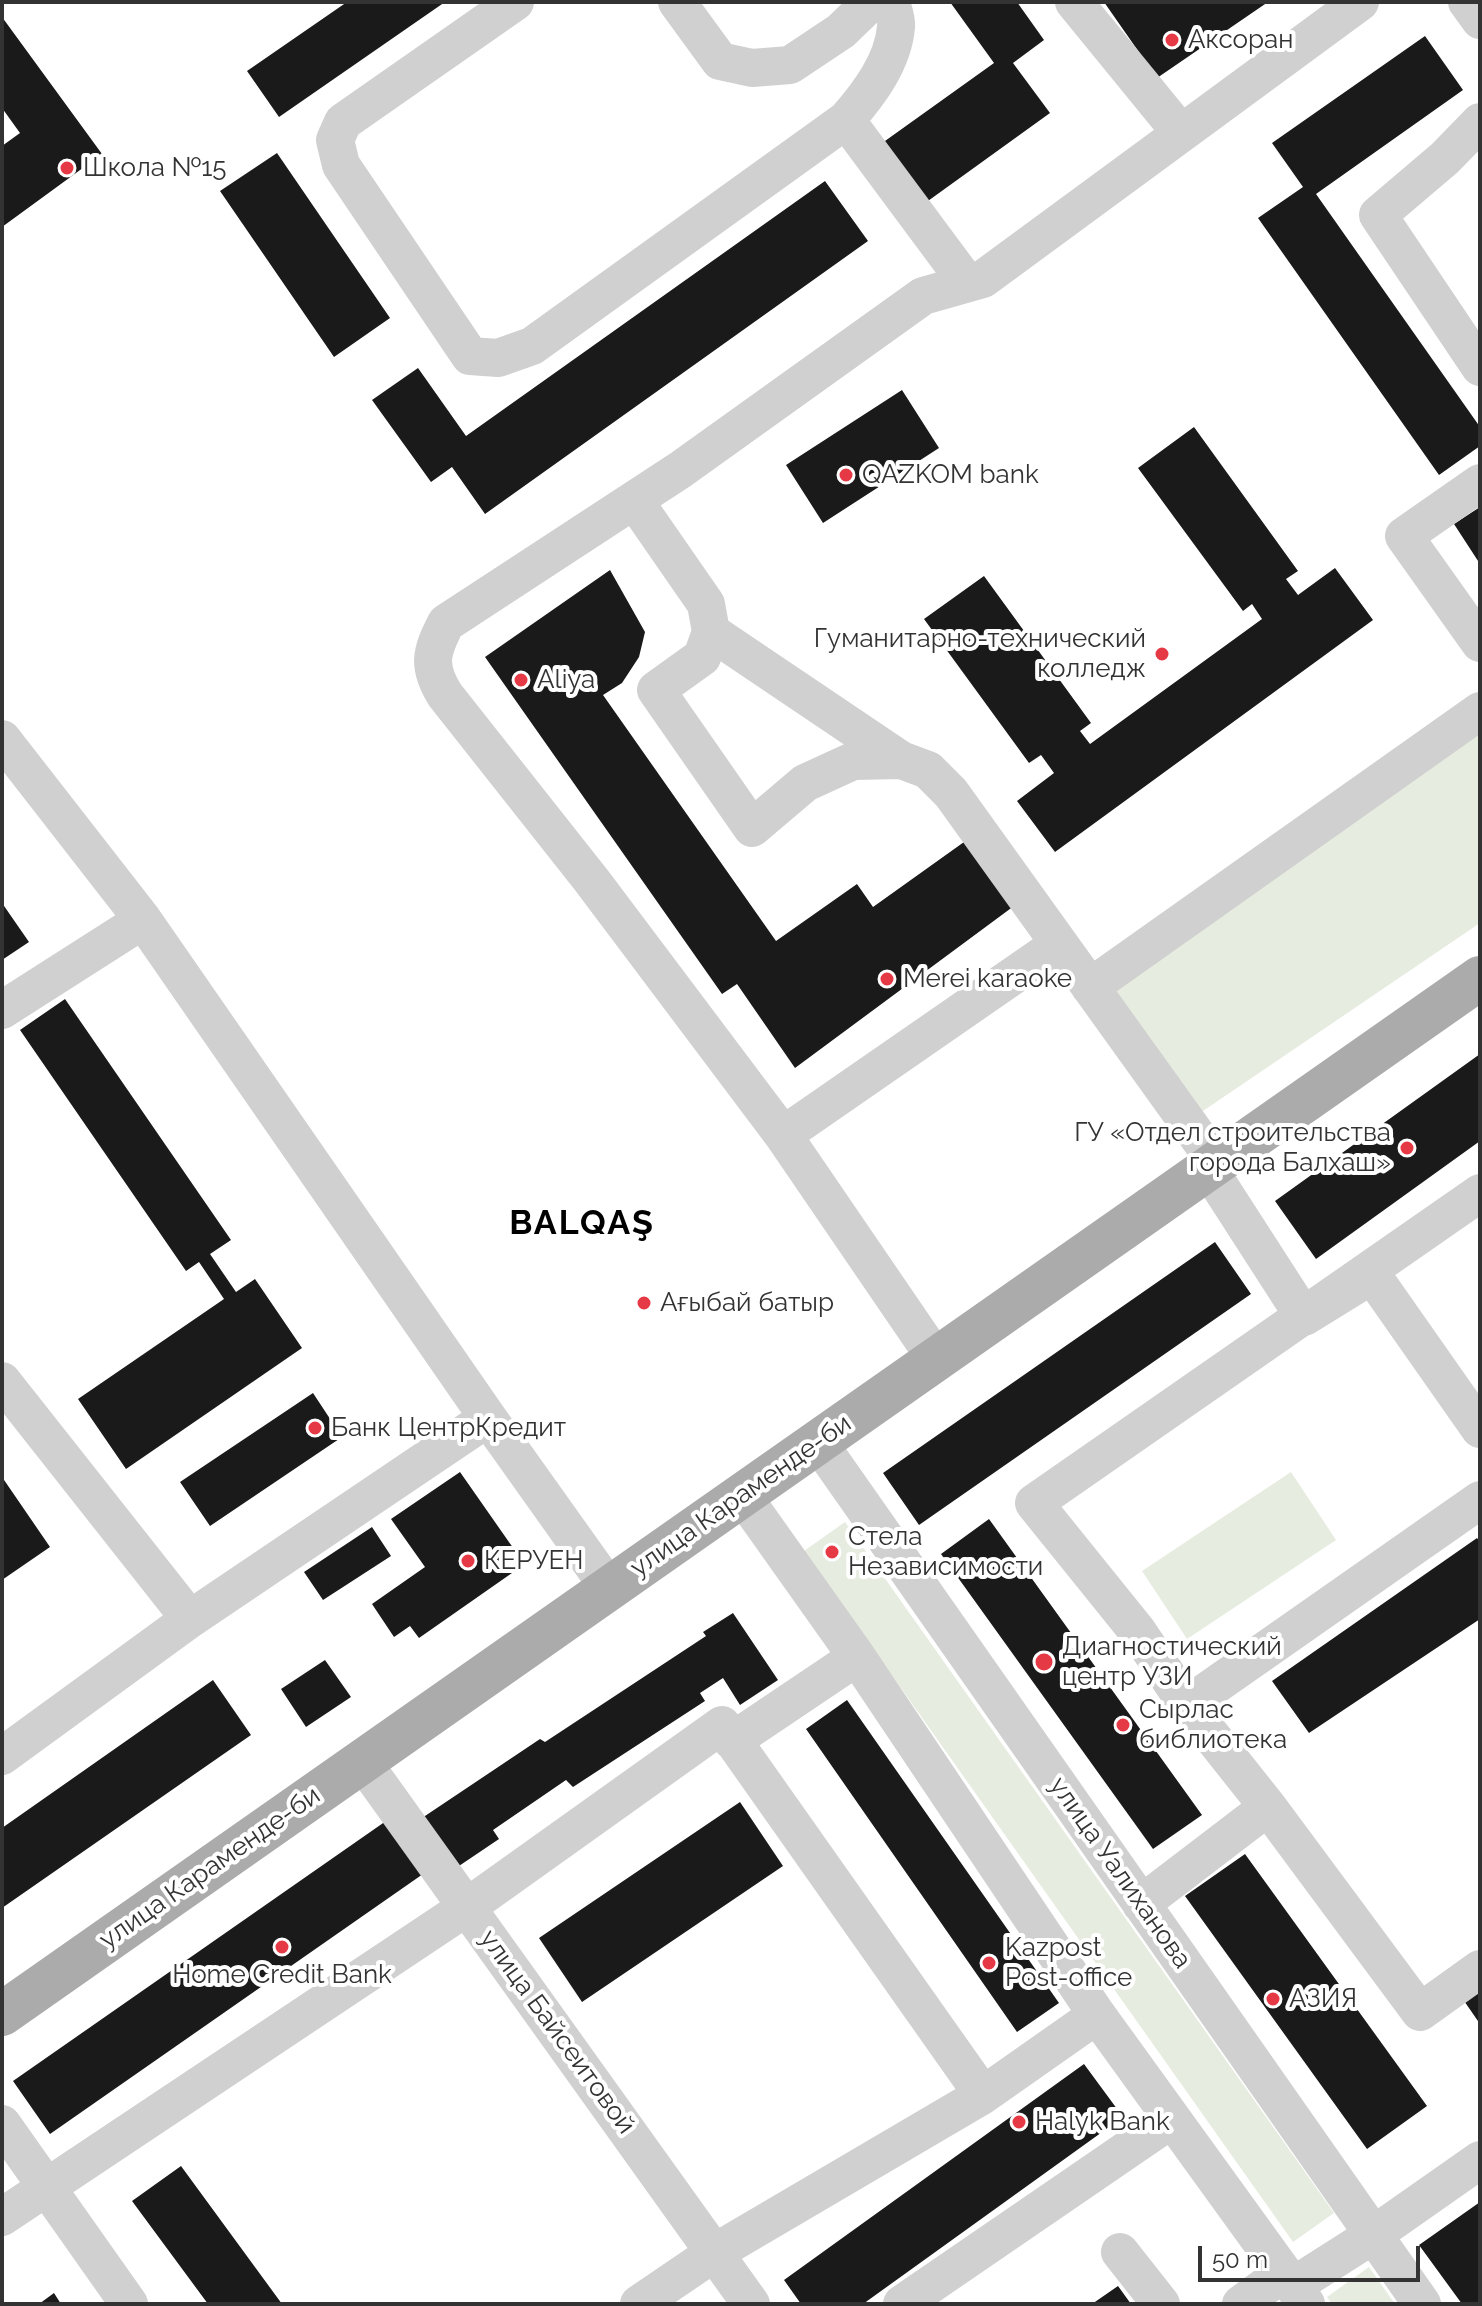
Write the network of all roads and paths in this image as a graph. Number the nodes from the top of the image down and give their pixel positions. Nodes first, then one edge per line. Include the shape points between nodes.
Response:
1 (515, 2) edge
2 (677, 2) edge
3 (871, 2) edge
4 (891, 2) edge
5 (1074, 2) edge
6 (1360, 2) edge
7 (1467, 2) edge
8 (1480, 20) edge
9 (846, 120) junction
10 (1480, 122) edge
11 (1181, 133) junction
12 (967, 283) junction
13 (1480, 367) edge
14 (1480, 483) edge
15 (634, 500) junction
16 (711, 632) junction
17 (1480, 643) edge
18 (1480, 711) edge
19 (2, 739) edge
20 (901, 760) junction
21 (143, 920) junction
22 (1059, 944) junction
23 (1480, 978) edge
24 (1090, 987) junction
25 (2, 1010) edge
26 (783, 1135) junction
27 (1212, 1165) junction
28 (1480, 1193) edge
29 (1304, 1317) junction
30 (936, 1359) junction
31 (2, 1381) edge
32 (488, 1418) junction
33 (1480, 1429) edge
34 (818, 1442) junction
35 (742, 1495) junction
36 (1480, 1500) edge
37 (609, 1588) junction
38 (190, 1619) junction
39 (857, 1657) junction
40 (1187, 1705) junction
41 (732, 1741) junction
42 (2, 1756) edge
43 (362, 1761) junction
44 (1268, 1807) junction
45 (1141, 1904) junction
46 (467, 1907) junction
47 (1480, 1969) edge
48 (2, 2014) edge
49 (1097, 2015) junction
50 (983, 2095) junction
51 (1172, 2119) junction
52 (2, 2124) edge
53 (1480, 2160) edge
54 (45, 2187) junction
55 (2, 2217) edge
56 (1373, 2235) junction
57 (1120, 2252) dead end
58 (714, 2253) junction
59 (1294, 2288) edge
60 (129, 2304) edge
61 (639, 2304) edge
62 (751, 2304) edge
63 (902, 2304) edge
64 (1161, 2304) edge
65 (1241, 2304) edge
66 (1422, 2304) edge

1 - 9 street via 343,122 335,140 341,165 470,356 498,358 532,346
2 - 3 street via 720,61 752,68 790,65 841,31
4 - 9 street via 897,24 889,55
5 - 11 street
6 - 11 street
7 - 8 street
9 - 12 street
10 - 13 street via 1378,215
11 - 12 street via 983,279
12 - 15 street via 923,296
14 - 17 street via 1404,536
15 - 16 street via 706,604
15 - 26 street via 446,623 433,648 433,676
16 - 20 street
16 - 20 street via 702,657 656,690 752,828 805,783 853,761
18 - 24 street
19 - 21 street
20 - 22 street via 928,770 951,793
21 - 25 street
21 - 32 street
22 - 24 street
22 - 26 street
23 - 27 main road, улица Караменде-би
24 - 27 street
26 - 30 street
27 - 29 street
27 - 30 main road, улица Караменде-би
28 - 29 street
29 - 33 street via 1372,1275
29 - 40 street via 1034,1503 1138,1632
30 - 34 main road, улица Караменде-би
31 - 38 street
32 - 37 street
32 - 38 street
34 - 35 main road, улица Караменде-би
34 - 45 street, улица Уалиханова
35 - 37 main road, улица Караменде-би
35 - 39 street
36 - 40 street
37 - 43 main road, улица Караменде-би
38 - 42 street
39 - 41 street
39 - 49 street
40 - 44 street
41 - 46 street via 722,1725
41 - 50 street
43 - 46 street, улица Байсеитовой
43 - 48 main road, улица Караменде-би
44 - 45 street
44 - 47 street via 1420,2012
45 - 56 street, улица Уалиханова
46 - 54 street
46 - 58 street, улица Байсеитовой
49 - 50 street
49 - 51 street
50 - 58 street
51 - 59 street
51 - 63 street
52 - 54 street
53 - 56 street
54 - 55 street
54 - 60 street
56 - 59 street
56 - 66 street, улица Уалиханова
57 - 64 street
58 - 61 street
58 - 62 street, улица Байсеитовой
59 - 65 street

